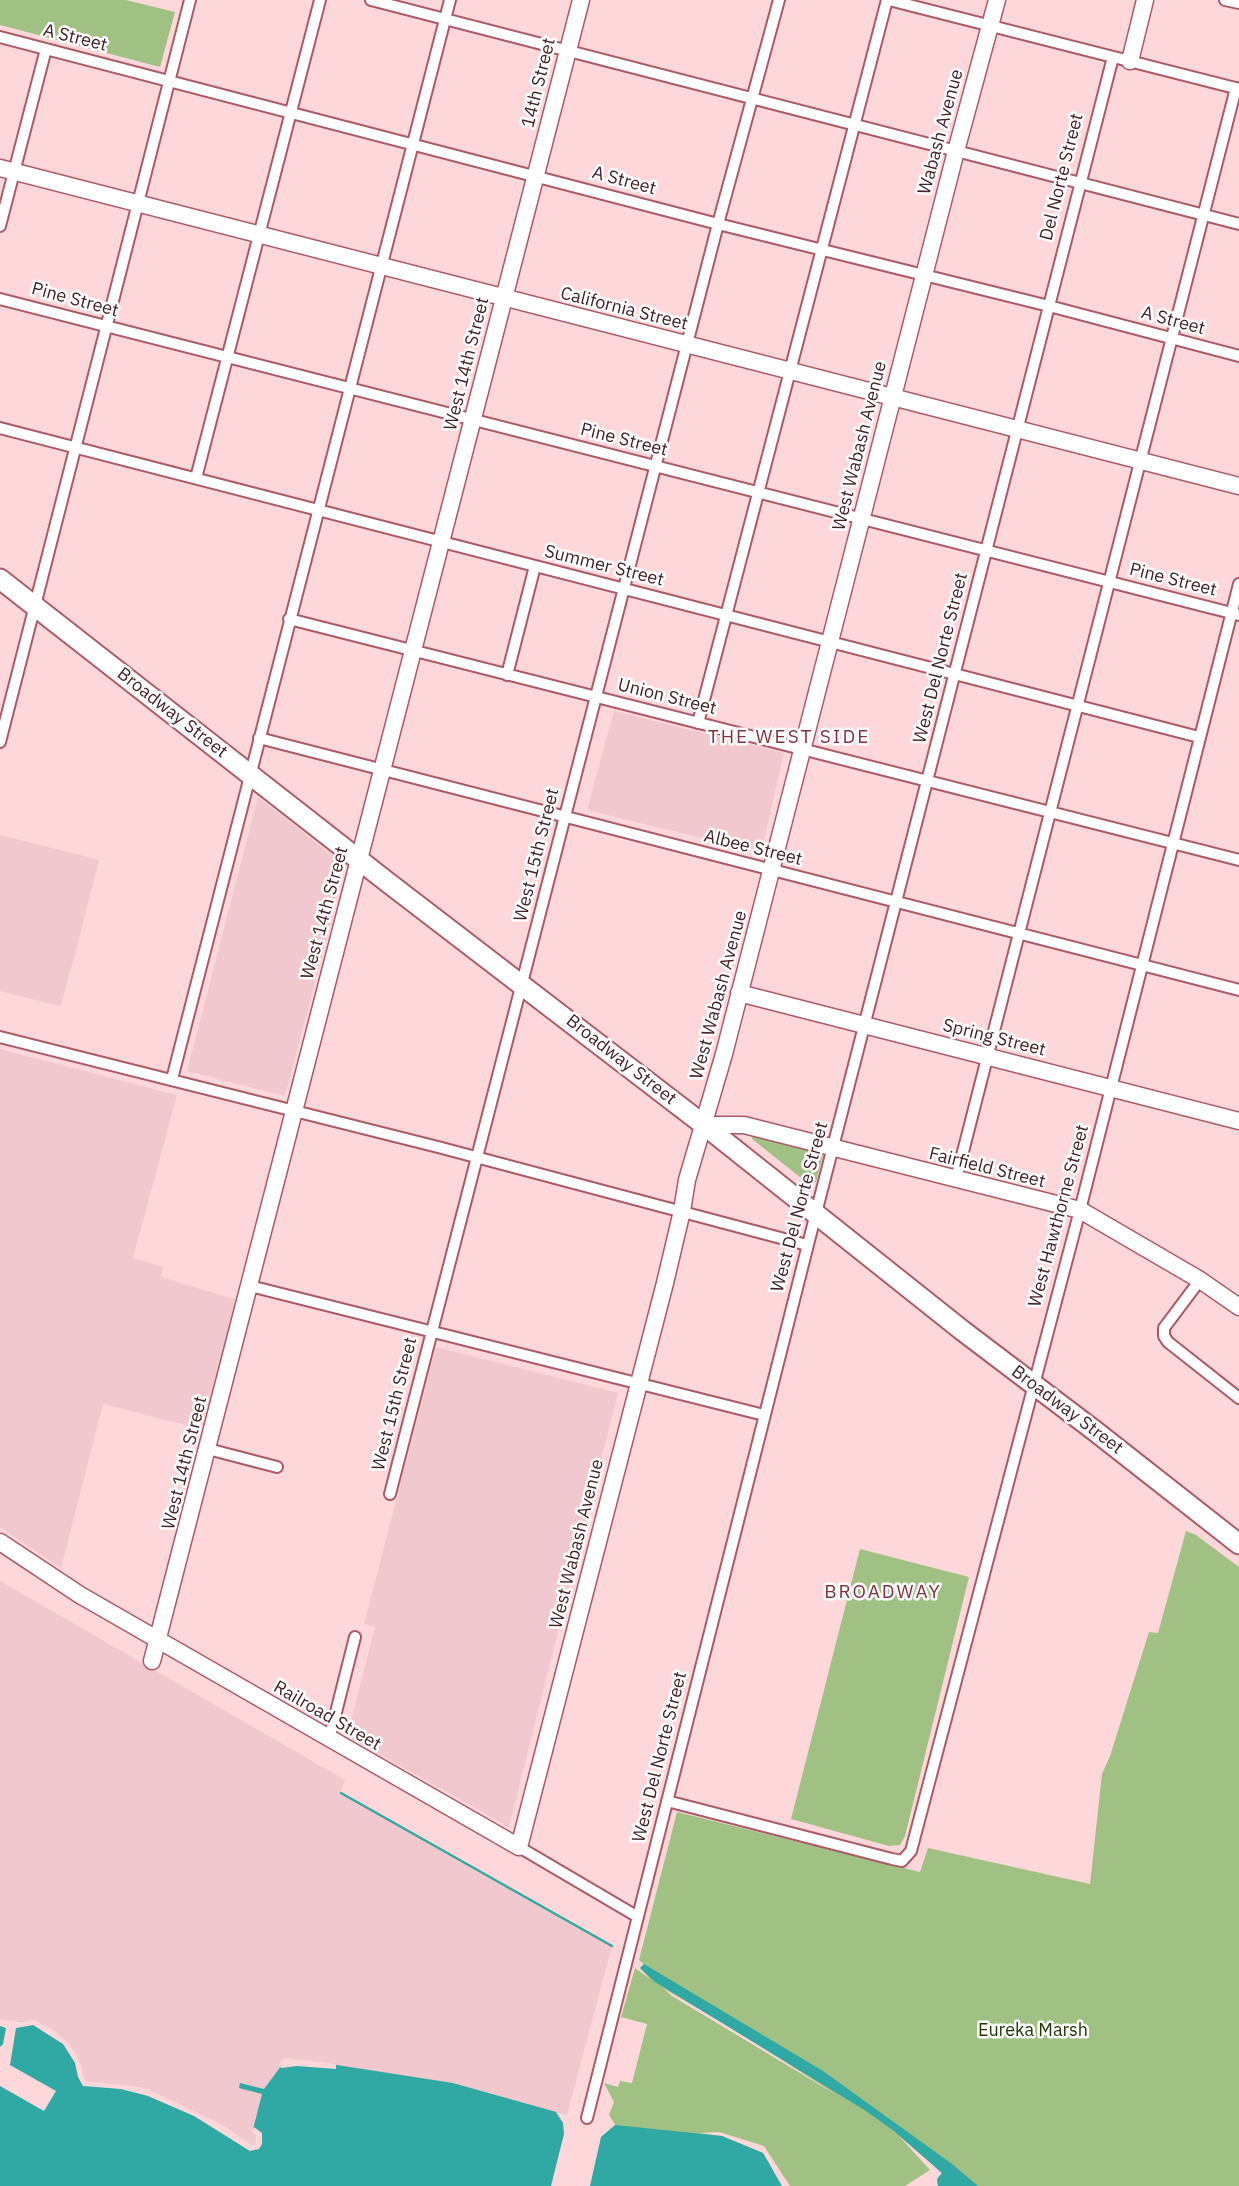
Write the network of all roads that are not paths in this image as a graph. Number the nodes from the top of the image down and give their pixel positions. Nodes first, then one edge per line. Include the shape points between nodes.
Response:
1 (190, 0) edge
2 (320, 0) edge
3 (371, 0) edge
4 (450, 0) edge
5 (581, 0) edge
6 (779, 0) edge
7 (888, 0) edge
8 (997, 0) edge
9 (1145, 0) edge
10 (1225, 0) edge
11 (1239, 4) edge
12 (444, 20) junction
13 (989, 26) junction
14 (0, 37) edge
15 (46, 49) junction
16 (567, 51) junction
17 (1113, 57) junction
18 (1130, 61) junction
19 (169, 81) junction
20 (1237, 89) edge
21 (752, 99) junction
22 (292, 112) junction
23 (854, 125) junction
24 (412, 144) junction
25 (956, 150) junction
26 (7, 170) edge
27 (536, 176) junction
28 (1081, 183) junction
29 (137, 204) junction
30 (1203, 215) junction
31 (718, 224) junction
32 (1239, 224) edge
33 (0, 226) edge
34 (259, 234) junction
35 (821, 249) junction
36 (380, 266) junction
37 (924, 274) junction
38 (504, 298) junction
39 (0, 299) edge
40 (1049, 306) junction
41 (106, 326) junction
42 (1171, 340) junction
43 (687, 345) junction
44 (1239, 356) edge
45 (228, 357) junction
46 (789, 371) junction
47 (349, 388) junction
48 (892, 398) junction
49 (472, 420) junction
50 (0, 428) edge
51 (1018, 429) junction
52 (76, 447) junction
53 (1140, 461) junction
54 (655, 466) junction
55 (196, 478) junction
56 (1239, 486) edge
57 (758, 492) junction
58 (318, 510) junction
59 (861, 519) junction
60 (442, 541) junction
61 (986, 552) junction
62 (535, 566) junction
63 (0, 579) edge
64 (1109, 582) junction
65 (1239, 584) edge
66 (624, 589) junction
67 (36, 606) junction
68 (1235, 614) edge
69 (726, 615) junction
70 (289, 619) junction
71 (830, 642) junction
72 (413, 650) junction
73 (507, 674) junction
74 (955, 674) junction
75 (596, 697) junction
76 (1077, 706) junction
77 (698, 723) junction
78 (1199, 737) junction
79 (259, 738) junction
80 (0, 742) edge
81 (803, 748) junction
82 (382, 770) junction
83 (250, 773) junction
84 (927, 780) junction
85 (1050, 812) junction
86 (565, 817) junction
87 (1172, 843) junction
88 (359, 860) junction
89 (1239, 860) edge
90 (771, 870) junction
91 (896, 902) junction
92 (1019, 934) junction
93 (1142, 964) junction
94 (522, 985) junction
95 (1239, 990) edge
96 (739, 993) junction
97 (864, 1026) junction
98 (0, 1037) edge
99 (987, 1057) junction
100 (172, 1079) junction
101 (1110, 1088) junction
102 (295, 1110) junction
103 (1239, 1121) edge
104 (704, 1125) junction
105 (833, 1149) junction
106 (477, 1158) junction
107 (956, 1179) junction
108 (1080, 1210) junction
109 (682, 1212) junction
110 (816, 1213) junction
111 (807, 1245) junction
112 (1200, 1280) junction
113 (250, 1286) junction
114 (1239, 1307) edge
115 (432, 1331) junction
116 (1033, 1383) junction
117 (639, 1384) junction
118 (1239, 1398) edge
119 (765, 1415) junction
120 (208, 1450) junction
121 (277, 1467) dead end
122 (390, 1494) dead end
123 (0, 1542) edge
124 (1239, 1544) edge
125 (355, 1637) dead end
126 (159, 1640) junction
127 (152, 1661) dead end
128 (329, 1740) junction
129 (667, 1801) junction
130 (519, 1847) junction
131 (638, 1917) junction
132 (587, 2118) dead end

1 - 19 street
2 - 22 street
3 - 12 street
4 - 12 street
5 - 16 street, 14th Street
6 - 21 street, West 15th Street
7 - 13 street
7 - 23 street
8 - 13 street, Wabash Avenue
9 - 18 street
10 - 11 street
12 - 16 street
12 - 24 street
13 - 17 street
13 - 25 street, Wabash Avenue
14 - 15 street, A Street
15 - 19 street, A Street
15 - 26 street
16 - 21 street
16 - 27 street, 14th Street
17 - 18 street
17 - 28 street, Del Norte Street
18 - 20 street
19 - 22 street, A Street
19 - 29 street
20 - 30 street
21 - 23 street
21 - 31 street, West 15th Street
22 - 24 street, A Street
22 - 34 street
23 - 25 street
23 - 35 street
24 - 27 street, A Street
24 - 36 street
25 - 28 street
25 - 37 street, Wabash Avenue
26 - 29 street, California Street
26 - 33 street
27 - 31 street, A Street
27 - 38 street, West 14th Street
28 - 30 street
28 - 40 street, Del Norte Street
29 - 34 street, California Street
29 - 41 street
30 - 32 street
30 - 42 street
31 - 35 street, A Street
31 - 43 street, West 15th Street
34 - 36 street, California Street
34 - 45 street
35 - 37 street, A Street
35 - 46 street
36 - 38 street, California Street
36 - 47 street
37 - 40 street, A Street
37 - 48 street, West Wabash Avenue
38 - 43 street, California Street
38 - 49 street, West 14th Street
39 - 41 street, Pine Street
40 - 42 street, A Street
40 - 51 street, West Del Norte Street
41 - 45 street, Pine Street
41 - 52 street
42 - 44 street, A Street
42 - 53 street
43 - 46 street, California Street
43 - 54 street, West 15th Street
45 - 47 street, Pine Street
45 - 55 street
46 - 48 street, California Street
46 - 57 street
47 - 49 street, Pine Street
47 - 58 street
48 - 51 street, California Street
48 - 59 street, West Wabash Avenue
49 - 54 street, Pine Street
49 - 60 street, West 14th Street
50 - 52 street, Summer Street
51 - 53 street, California Street
51 - 61 street, West Del Norte Street
52 - 55 street, Summer Street
52 - 67 street
53 - 56 street, California Street
53 - 64 street
54 - 57 street, Pine Street
54 - 66 street, West 15th Street
55 - 58 street, Summer Street
57 - 59 street, Pine Street
57 - 69 street
58 - 60 street, Summer Street
58 - 70 street
59 - 61 street, Pine Street
59 - 71 street, West Wabash Avenue
60 - 62 street, Summer Street
60 - 72 street, West 14th Street
61 - 64 street, Pine Street
61 - 74 street, West Del Norte Street
62 - 66 street, Summer Street
62 - 73 street
63 - 67 highway, Broadway Street
64 - 68 street, Pine Street
64 - 76 street
65 - 68 street, West Hawthorne Street
66 - 69 street, Summer Street
66 - 75 street, West 15th Street
67 - 80 street
67 - 83 highway, Broadway Street
68 - 78 street, West Hawthorne Street
69 - 71 street, Summer Street
69 - 77 street
70 - 72 street, Union Street
70 - 79 street
71 - 74 street, Summer Street
71 - 81 street, West Wabash Avenue
72 - 73 street, Union Street
72 - 82 street, West 14th Street
73 - 75 street, Union Street
74 - 76 street, Summer Street
74 - 84 street, West Del Norte Street
75 - 77 street, Union Street
75 - 86 street, West 15th Street
76 - 78 street, Summer Street
76 - 85 street
77 - 81 street, Union Street
78 - 87 street, West Hawthorne Street
79 - 82 street, Albee Street
79 - 83 street
81 - 84 street, Union Street
81 - 90 street, West Wabash Avenue
82 - 86 street, Albee Street
82 - 88 street, West 14th Street
83 - 88 highway, Broadway Street
83 - 100 street
84 - 85 street, Union Street
84 - 91 street, West Del Norte Street
85 - 87 street, Union Street
85 - 92 street
86 - 90 street, Albee Street
86 - 94 street, West 15th Street
87 - 89 street, Union Street
87 - 93 street, West Hawthorne Street
88 - 94 highway, Broadway Street
88 - 102 street, West 14th Street
90 - 91 street, Albee Street
90 - 96 street, West Wabash Avenue
91 - 92 street, Albee Street
91 - 97 street, West Del Norte Street
92 - 93 street, Albee Street
92 - 99 street
93 - 95 street, Albee Street
93 - 101 street, West Hawthorne Street
94 - 104 highway, Broadway Street
94 - 106 street, West 15th Street
96 - 97 street, Spring Street
96 - 104 street, West Wabash Avenue
97 - 99 street, Spring Street
97 - 105 street, West Del Norte Street
98 - 100 street
99 - 101 street, Spring Street
99 - 107 street
100 - 102 street
101 - 103 street, Spring Street
101 - 108 street, West Hawthorne Street
102 - 106 street
102 - 113 street, West 14th Street
104 - 105 street, Fairfield Street via 744,1125
104 - 109 street, West Wabash Avenue
104 - 110 highway, Broadway Street
105 - 107 street, Fairfield Street
105 - 110 street, West Del Norte Street
106 - 109 street
106 - 115 street, West 15th Street
107 - 108 street, Fairfield Street
108 - 112 street, Fairfield Street
108 - 116 street, West Hawthorne Street
109 - 111 street
109 - 117 street, West Wabash Avenue
110 - 111 street, West Del Norte Street
110 - 116 highway, Broadway Street
111 - 119 street, West Del Norte Street
112 - 114 street, Fairfield Street
112 - 118 street via 1164,1328 1164,1336
113 - 115 street
113 - 120 street, West 14th Street
115 - 117 street
115 - 122 street, West 15th Street
116 - 124 highway, Broadway Street
116 - 129 street, West Hawthorne Street via 909,1856 902,1861 892,1859
117 - 119 street
117 - 130 street, West Wabash Avenue
119 - 129 street, West Del Norte Street
120 - 121 street
120 - 126 street, West 14th Street
123 - 126 street, Railroad Street
125 - 128 street
126 - 127 street, West 14th Street
126 - 128 street, Railroad Street
128 - 130 street, Railroad Street
129 - 131 street, West Del Norte Street
130 - 131 street, Railroad Street
131 - 132 street, West Del Norte Street

